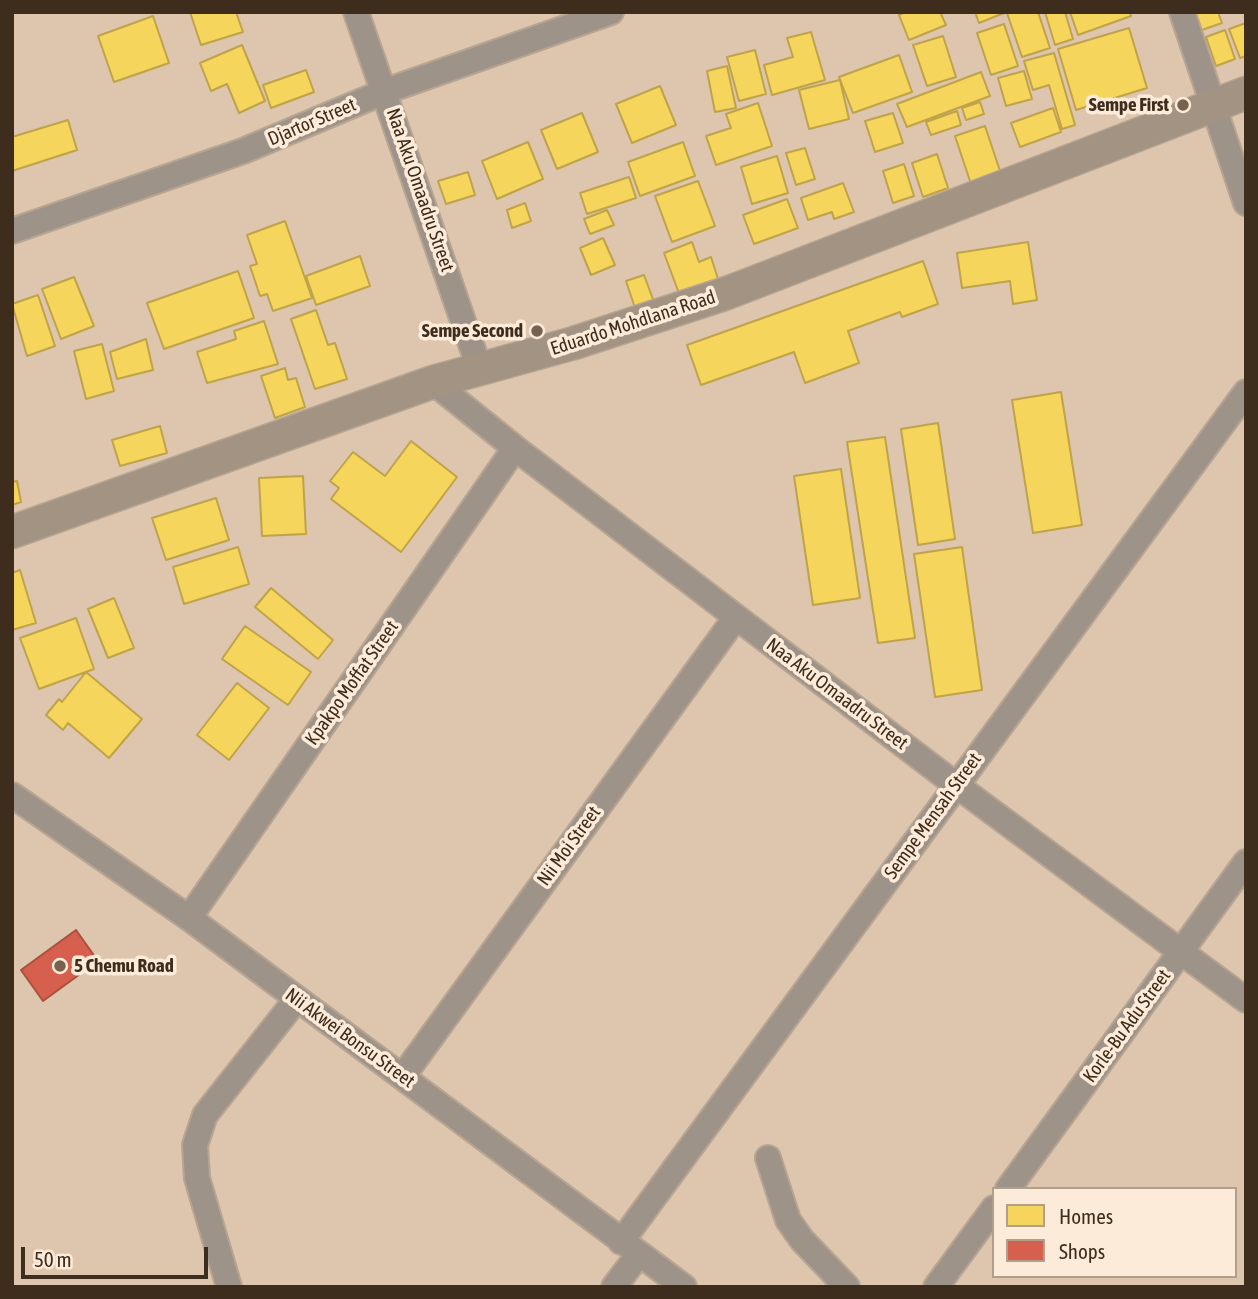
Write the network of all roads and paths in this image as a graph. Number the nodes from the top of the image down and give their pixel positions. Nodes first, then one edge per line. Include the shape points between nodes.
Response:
1 (356, 12) edge
2 (611, 12) edge
3 (1182, 12) edge
4 (386, 91) junction
5 (1246, 93) edge
6 (1211, 105) junction
7 (1246, 203) edge
8 (12, 231) edge
9 (481, 370) junction
10 (433, 382) junction
11 (1246, 393) edge
12 (515, 448) junction
13 (12, 532) edge
14 (736, 617) junction
15 (956, 785) junction
16 (12, 795) edge
17 (1246, 862) edge
18 (189, 918) junction
19 (1180, 953) junction
20 (296, 1000) junction
21 (1246, 1000) edge
22 (402, 1076) junction
23 (768, 1158) dead end
24 (1009, 1187) edge
25 (992, 1211) edge
26 (630, 1248) junction
27 (229, 1287) edge
28 (614, 1287) edge
29 (684, 1287) edge
30 (847, 1287) edge
31 (936, 1287) edge

1 - 4 street, Naa Aku Omaadru Street
2 - 4 street, Djartor Street
3 - 6 street
4 - 8 street, Djartor Street via 243,151
4 - 9 street, Naa Aku Omaadru Street
5 - 6 main road, Eduardo Mohdlana Road
6 - 7 street
6 - 9 main road, Eduardo Mohdlana Road via 727,293
9 - 10 main road, Eduardo Mohdlana Road
10 - 12 street, Naa Aku Omaadru Street
10 - 13 main road, Eduardo Mohdlana Road
11 - 15 street, Sempe Mensah Street
12 - 14 street, Naa Aku Omaadru Street
12 - 18 street, Kpakpo Moffat Street
14 - 15 street, Naa Aku Omaadru Street
14 - 22 street, Nii Moi Street
15 - 19 street, Naa Aku Omaadru Street
15 - 26 street, Sempe Mensah Street
16 - 18 street, Nii Akwei Bonsu Street
17 - 19 street, Korle-Bu Adu Street
18 - 20 street, Nii Akwei Bonsu Street
19 - 21 street, Naa Aku Omaadru Street
19 - 24 street, Korle-Bu Adu Street
20 - 22 street, Nii Akwei Bonsu Street
20 - 27 street via 205,1115 195,1145 197,1178
22 - 26 street, Nii Akwei Bonsu Street
23 - 30 street via 788,1220
25 - 31 street
26 - 28 street, Sempe Mensah Street
26 - 29 street, Nii Akwei Bonsu Street

